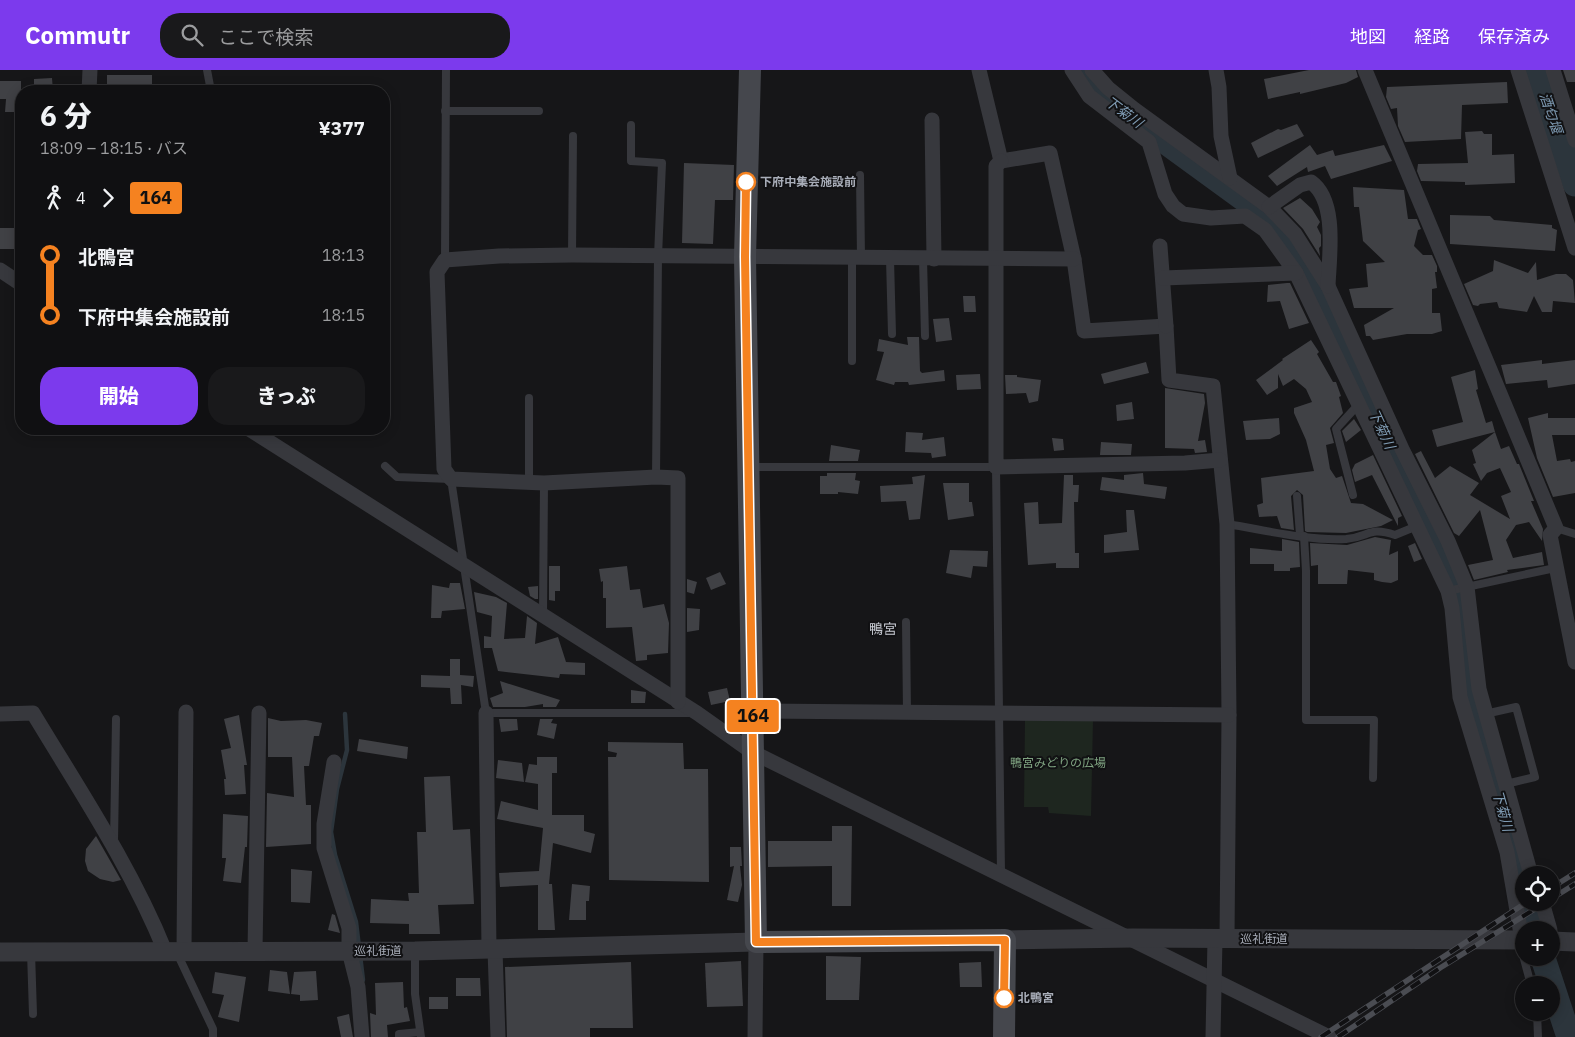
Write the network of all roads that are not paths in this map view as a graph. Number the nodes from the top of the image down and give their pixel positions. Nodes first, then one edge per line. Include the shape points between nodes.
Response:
1 (90, 70) edge
2 (207, 70) edge
3 (446, 70) edge
4 (750, 70) edge
5 (979, 70) edge
6 (1072, 70) edge
7 (1092, 70) edge
8 (1216, 70) edge
9 (1365, 70) edge
10 (1518, 70) edge
11 (1553, 70) edge
12 (89, 85) edge
13 (211, 85) edge
14 (445, 111) junction
15 (539, 111) dead end
16 (932, 120) dead end
17 (631, 125) dead end
18 (573, 136) dead end
19 (1575, 140) edge
20 (1001, 160) junction
21 (860, 175) dead end
22 (1230, 178) junction
23 (1270, 207) junction
24 (1160, 246) dead end
25 (1575, 248) edge
26 (572, 255) junction
27 (658, 256) junction
28 (745, 257) junction
29 (857, 258) junction
30 (890, 259) junction
31 (928, 259) junction
32 (1074, 259) junction
33 (445, 260) junction
34 (998, 260) junction
35 (0, 270) edge
36 (1296, 273) junction
37 (1163, 278) junction
38 (15, 280) edge
39 (1328, 286) junction
40 (1166, 326) junction
41 (892, 334) dead end
42 (925, 336) dead end
43 (852, 361) dead end
44 (529, 398) dead end
45 (1358, 404) junction
46 (259, 435) edge
47 (1220, 460) junction
48 (385, 466) dead end
49 (748, 467) junction
50 (996, 467) junction
51 (656, 477) junction
52 (450, 478) junction
53 (536, 483) junction
54 (1353, 494) dead end
55 (1296, 496) dead end
56 (1226, 524) junction
57 (1417, 526) junction
58 (1556, 528) junction
59 (1575, 534) edge
60 (1302, 536) junction
61 (461, 562) junction
62 (1555, 568) junction
63 (1468, 587) junction
64 (1448, 591) junction
65 (543, 616) junction
66 (906, 622) dead end
67 (1572, 634) edge
68 (1575, 662) edge
69 (678, 702) junction
70 (753, 711) junction
71 (186, 712) dead end
72 (486, 712) junction
73 (907, 712) junction
74 (259, 713) dead end
75 (697, 713) junction
76 (998, 713) junction
77 (0, 714) edge
78 (1485, 714) junction
79 (1229, 715) junction
80 (116, 719) dead end
81 (752, 752) junction
82 (334, 762) dead end
83 (1373, 778) dead end
84 (1506, 784) junction
85 (114, 847) junction
86 (1529, 866) edge
87 (1001, 874) junction
88 (1520, 921) edge
89 (1133, 938) junction
90 (1221, 939) junction
91 (1005, 940) junction
92 (1515, 940) edge
93 (1560, 941) edge
94 (756, 942) junction
95 (1575, 942) edge
96 (492, 950) junction
97 (175, 951) junction
98 (255, 951) junction
99 (349, 951) junction
100 (415, 951) junction
101 (0, 952) edge
102 (31, 952) junction
103 (1215, 980) junction
104 (33, 1014) dead end
105 (1537, 1021) edge
106 (421, 1034) edge
107 (213, 1037) edge
108 (362, 1037) edge
109 (399, 1037) edge
110 (498, 1037) edge
111 (755, 1037) edge
112 (1004, 1037) edge
113 (1213, 1037) edge
114 (1329, 1037) edge
115 (1538, 1037) edge

1 - 12 street
2 - 13 lane
3 - 14 lane
4 - 28 main road
5 - 20 street
6 - 36 street via 1089,96 1149,142 1165,194 1173,206 1183,214 1210,218 1245,216 1264,230
7 - 22 street via 1134,109
8 - 22 street via 1220,88 1221,136
9 - 58 street
10 - 25 street
11 - 19 street
14 - 15 lane
14 - 33 lane
16 - 31 street
17 - 27 lane via 631,162 662,163
18 - 26 lane
20 - 32 street via 1050,153
20 - 34 street via 996,166
21 - 29 lane
22 - 23 street
23 - 39 street via 1295,234
23 - 39 street via 1300,185 1311,182 1318,187 1328,210 1331,235
24 - 37 street
26 - 27 street
26 - 33 street
27 - 28 street
27 - 51 lane
28 - 29 street
28 - 49 main road
29 - 30 street
29 - 43 lane
30 - 31 street
30 - 41 lane
31 - 34 street
31 - 42 lane
32 - 34 street
32 - 40 street via 1084,331
33 - 52 street via 437,272 444,470
34 - 50 street
35 - 38 street
36 - 37 street
36 - 45 street
37 - 40 street
39 - 63 street
40 - 47 street via 1169,380 1213,386
44 - 53 lane
45 - 54 lane via 1336,429
45 - 57 street
46 - 61 street
47 - 50 street
47 - 56 street
48 - 52 lane via 397,477
49 - 50 lane
49 - 70 main road
50 - 76 lane
51 - 53 street
51 - 69 street via 678,478
52 - 53 street
52 - 61 lane
53 - 65 lane
55 - 60 lane
56 - 60 lane
56 - 79 street
57 - 60 lane via 1395,535 1379,530 1347,539
57 - 64 street
58 - 59 lane
58 - 62 street via 1550,535
60 - 83 lane via 1306,571 1306,720 1374,720
61 - 65 street
61 - 72 lane
62 - 63 lane
62 - 67 street
63 - 64 lane
63 - 78 street via 1474,662
64 - 88 street via 1460,696 1507,852
65 - 69 street
66 - 73 lane
67 - 68 street
69 - 75 street
70 - 73 street
70 - 81 main road
71 - 97 street
72 - 75 lane
72 - 96 street
73 - 76 street
74 - 98 street
75 - 81 street
76 - 79 street
76 - 87 lane
77 - 85 street via 33,714
78 - 84 street
78 - 84 lane via 1516,707 1535,777
79 - 90 street
80 - 85 lane
81 - 87 street
81 - 94 main road
82 - 99 street via 324,824 324,848 349,928
84 - 86 street
85 - 97 street via 152,920
87 - 89 street
89 - 90 street, 巡礼街道
89 - 91 street, 巡礼街道
89 - 103 street
90 - 92 street, 巡礼街道
90 - 103 street
91 - 94 main road
91 - 112 main road
93 - 95 street
94 - 96 street, 巡礼街道
94 - 111 street
96 - 100 street, 巡礼街道
96 - 110 street
97 - 98 street, 巡礼街道
97 - 102 street, 巡礼街道
97 - 107 lane via 213,1029
98 - 99 street, 巡礼街道
99 - 100 street, 巡礼街道
99 - 108 street via 358,987
100 - 106 lane via 415,994
101 - 102 street, 巡礼街道
102 - 104 lane
103 - 113 street
103 - 114 street
105 - 115 lane
106 - 109 lane via 399,1034

